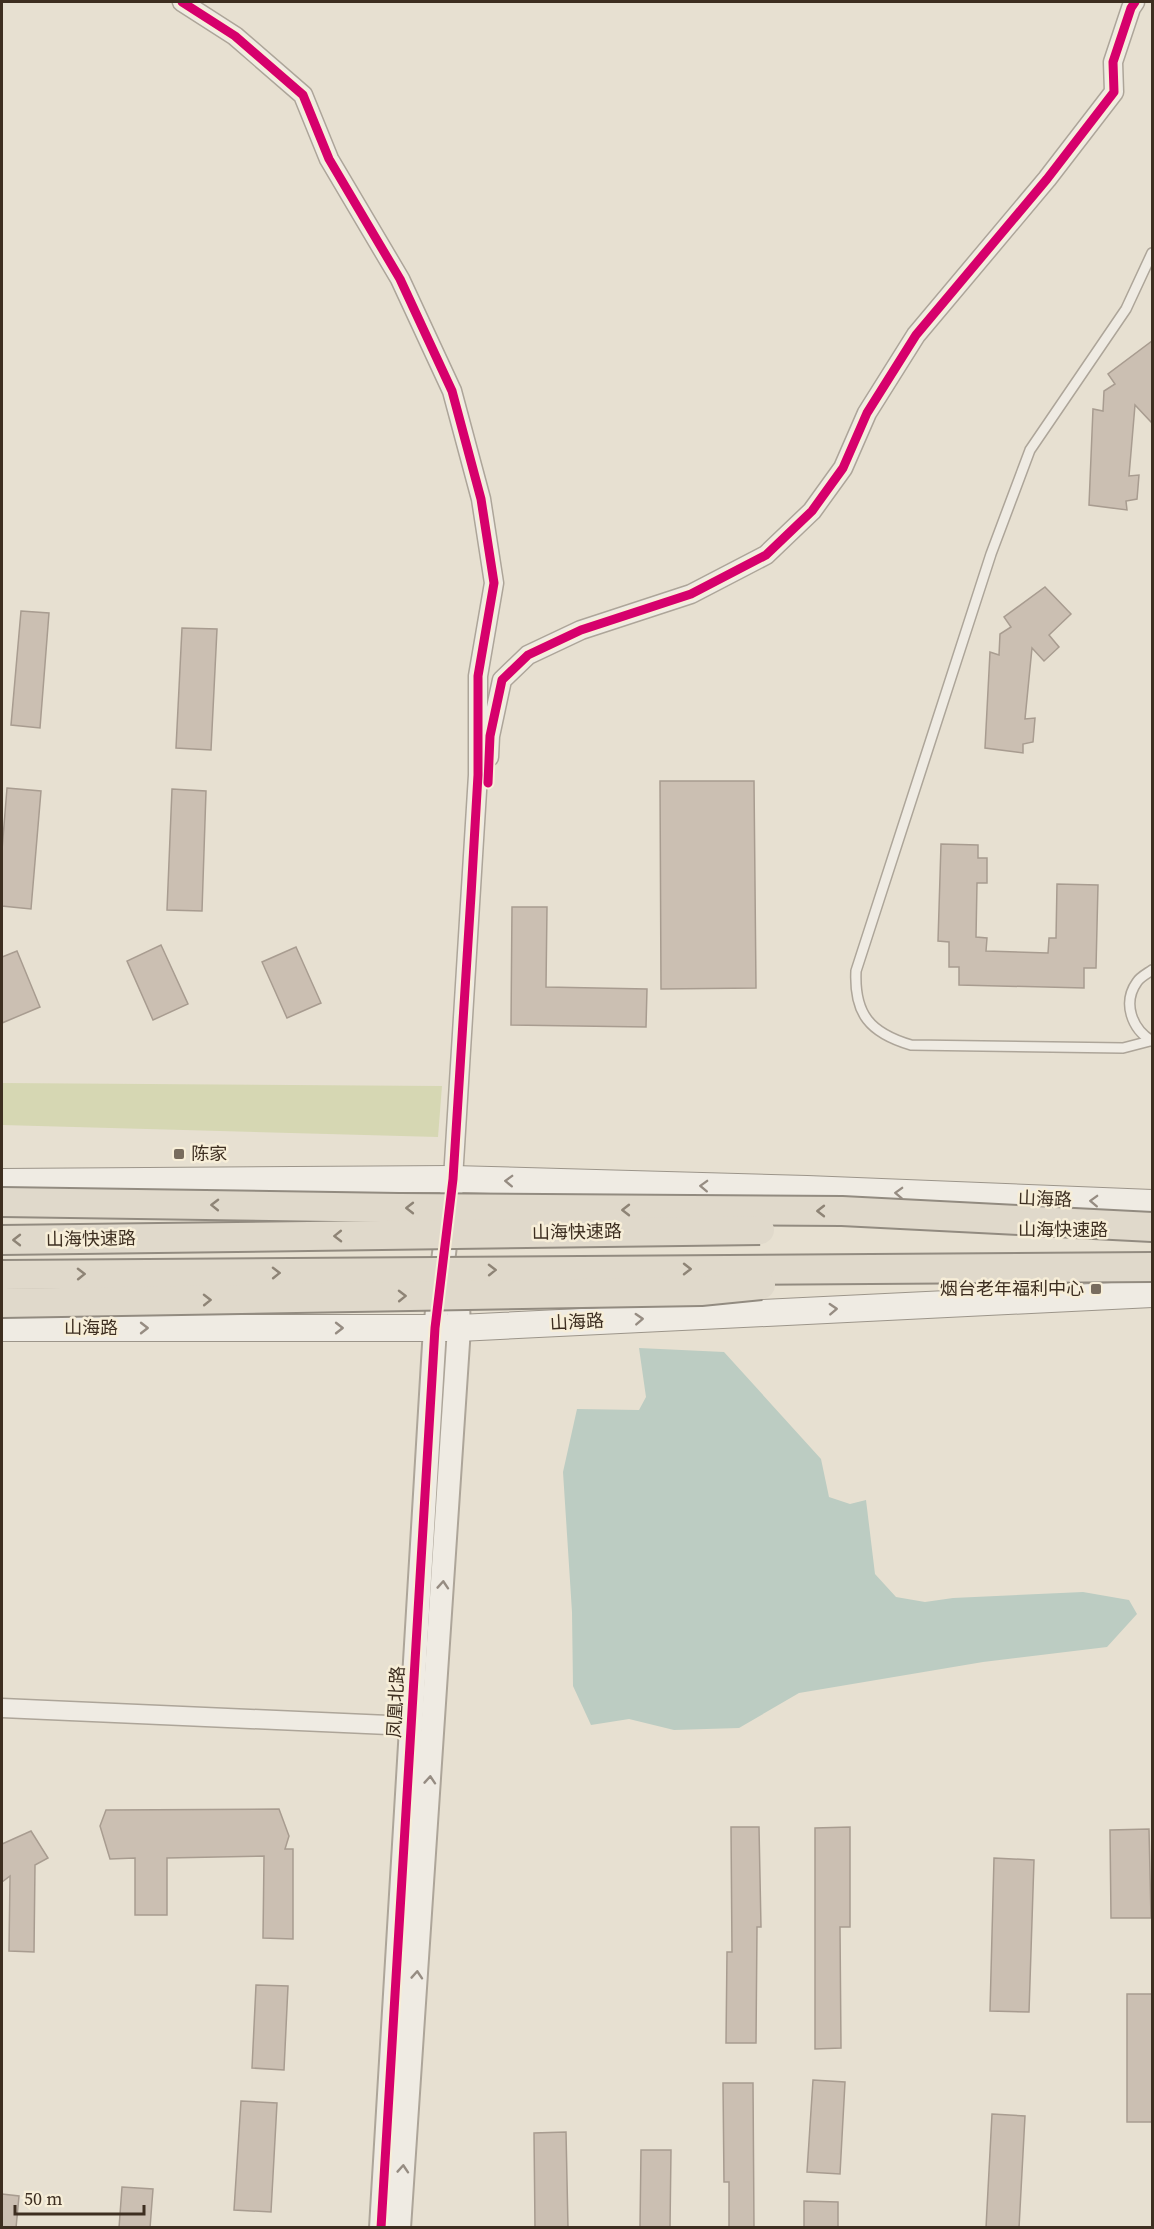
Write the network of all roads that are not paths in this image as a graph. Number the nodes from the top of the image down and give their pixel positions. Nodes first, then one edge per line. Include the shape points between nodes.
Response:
1 (182, 2) edge
2 (1135, 2) edge
3 (1152, 253) edge
4 (471, 895) junction
5 (1152, 970) edge
6 (1151, 1041) edge
7 (453, 1179) junction
8 (2, 1182) edge
9 (2, 1202) edge
10 (1152, 1203) edge
11 (1152, 1228) edge
12 (2, 1240) edge
13 (1152, 1267) edge
14 (928, 1268) junction
15 (2, 1275) edge
16 (1152, 1294) edge
17 (2, 1303) edge
18 (2, 1328) edge
19 (447, 1328) junction
20 (2, 1708) edge
21 (411, 1726) junction
22 (381, 2228) edge
23 (399, 2228) edge

1 - 4 street via 235,36 303,95 329,159 400,279 452,391 482,500 494,583 478,676 478,775
2 - 4 street via 1113,62 1114,92 1047,179 916,335 867,413 843,468 812,511 766,555 691,594 581,630 528,655 502,680 490,736 486,815
3 - 6 lane via 1126,309 1030,450 991,554 856,971 855,992 869,1024 895,1041 911,1045 1123,1048
4 - 7 street
5 - 6 lane via 1137,982 1129,1003 1134,1025
7 - 8 main road, 山海路
10 -> 7 main road, 山海路
7 - 19 street, 凤凰北路
11 -> 9 highway, bridge via 842,1211
11 -> 12 highway, 山海快速路, bridge
13 - 14 highway, 山海快速路, bridge
15 -> 14 highway, 山海快速路, bridge
17 -> 14 highway, bridge via 701,1291
19 -> 16 main road, 山海路
18 -> 19 main road, 山海路
19 - 21 street, 凤凰北路
23 -> 19 street, 凤凰北路
20 - 21 street
21 - 22 street, 凤凰北路

